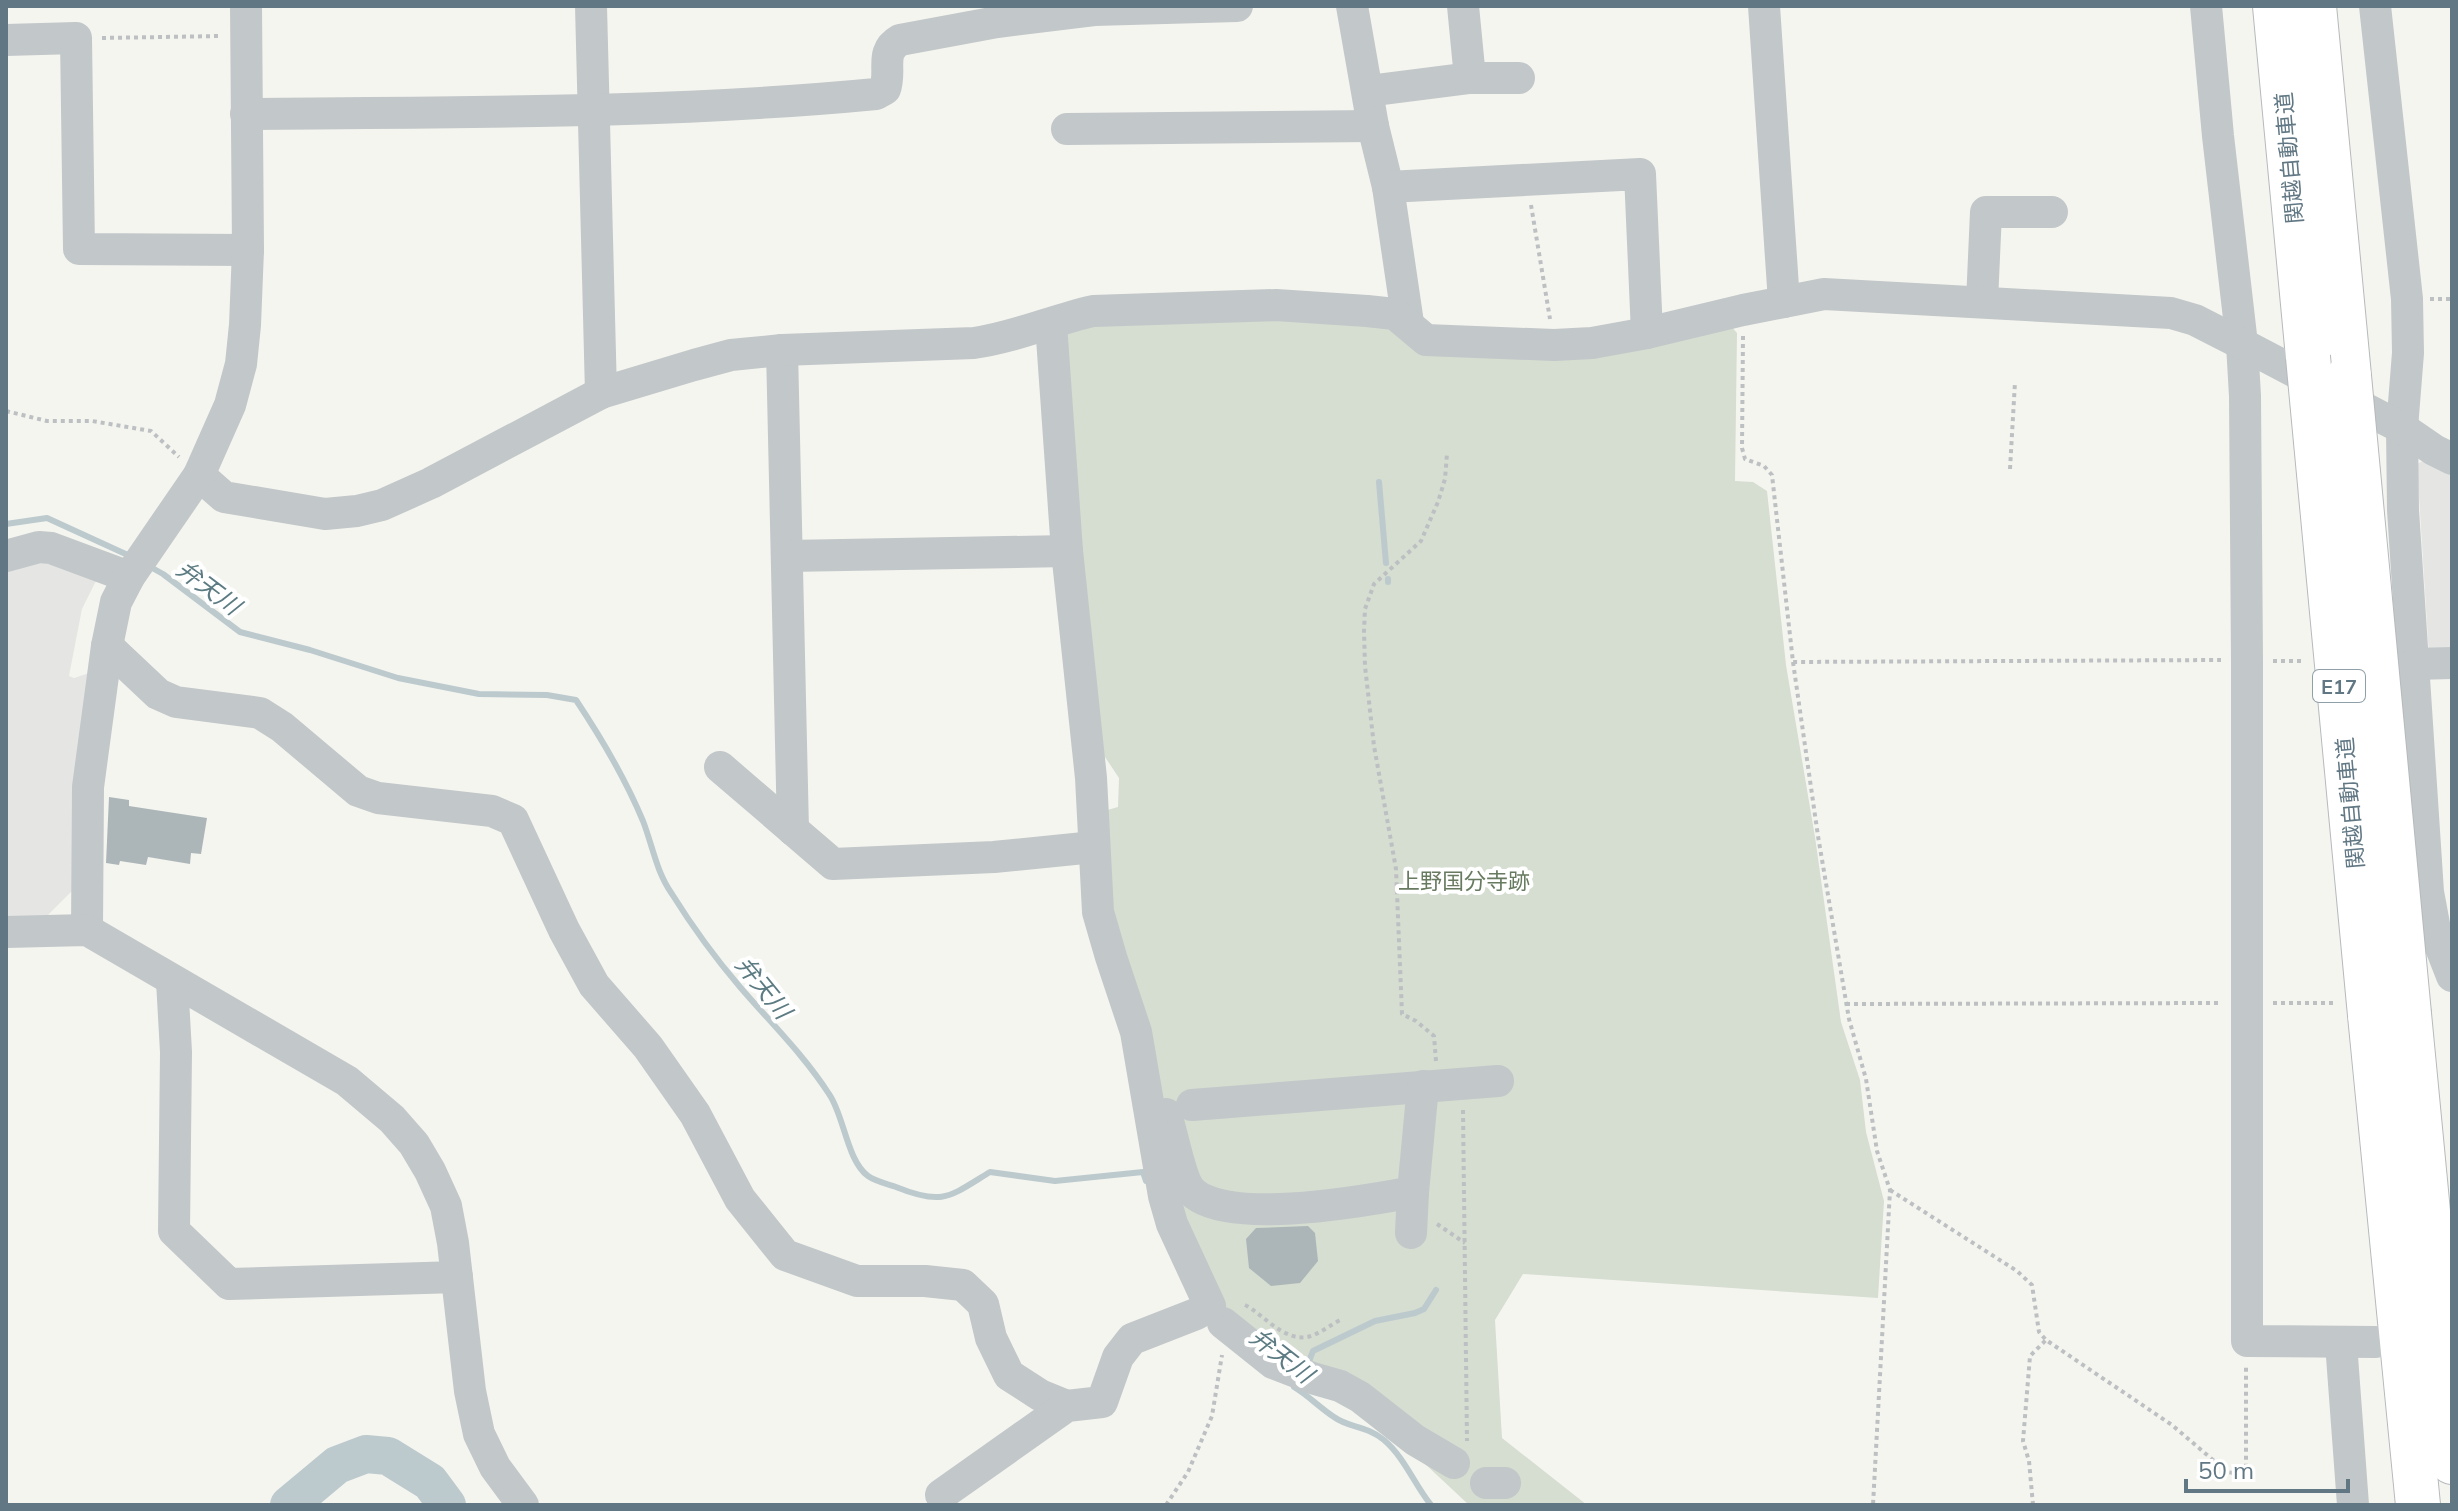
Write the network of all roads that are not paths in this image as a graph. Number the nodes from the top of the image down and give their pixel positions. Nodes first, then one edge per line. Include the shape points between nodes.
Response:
1 (591, 6) edge
2 (1237, 6) edge
3 (1352, 6) edge
4 (1463, 6) edge
5 (1764, 6) edge
6 (2206, 6) edge
7 (2275, 6) edge
8 (2314, 6) edge
9 (2375, 6) edge
10 (246, 21) edge
11 (920, 21) edge
12 (6, 40) edge
13 (1470, 78) junction
14 (1519, 78) dead end
15 (1368, 91) junction
16 (594, 110) junction
17 (246, 114) junction
18 (1373, 126) junction
19 (1067, 129) dead end
20 (1388, 187) junction
21 (2052, 212) dead end
22 (248, 250) junction
23 (1784, 302) junction
24 (1982, 302) junction
25 (1408, 323) junction
26 (1051, 324) junction
27 (1647, 333) junction
28 (2242, 344) junction
29 (782, 350) junction
30 (601, 393) junction
31 (2402, 428) junction
32 (2452, 459) edge
33 (199, 475) junction
34 (1067, 551) junction
35 (6, 556) edge
36 (787, 556) junction
37 (133, 572) junction
38 (107, 646) junction
39 (2452, 663) edge
40 (2415, 664) junction
41 (720, 767) dead end
42 (793, 830) junction
43 (1094, 847) junction
44 (87, 930) junction
45 (6, 932) edge
46 (2452, 976) edge
47 (172, 981) junction
48 (2390, 1015) junction
49 (1142, 1063) junction
50 (1498, 1081) dead end
51 (1441, 1085) junction
52 (1192, 1105) dead end
53 (1413, 1192) junction
54 (1411, 1233) dead end
55 (457, 1277) junction
56 (1219, 1326) junction
57 (2375, 1342) dead end
58 (2341, 1343) junction
59 (1067, 1406) junction
60 (1460, 1453) road end
61 (2452, 1462) edge
62 (941, 1495) dead end
63 (523, 1505) edge
64 (2353, 1505) edge
65 (2418, 1505) edge

1 - 16 street
2 - 11 street via 1094,10 997,22
3 - 15 street
4 - 13 street
5 - 23 street
6 - 28 street
7 - 48 highway, 関越自動車道 / E17, bridge via 2308,357
8 - 48 highway, 関越自動車道 / E17, bridge via 2349,376
9 - 31 street via 2407,299
10 - 17 street
11 - 16 street via 887,53 888,81 876,94
12 - 22 street via 76,38 79,249
13 - 14 street
13 - 15 street
15 - 18 street
16 - 17 street
16 - 30 street
17 - 22 street
18 - 19 street
18 - 20 street
20 - 25 street
20 - 27 street via 1640,174
21 - 24 street via 1986,212
22 - 33 street via 241,364 230,405
23 - 24 street via 1824,294
23 - 27 street
24 - 28 street via 2171,313
25 - 26 street via 1395,314 1276,305 1093,311
25 - 27 street via 1426,340 1554,345
26 - 29 street via 974,343
26 - 34 street
28 - 31 street
28 - 58 street via 2247,1341
29 - 30 street via 731,355
29 - 36 street
30 - 33 street via 431,483 357,511 325,514 224,497
31 - 32 street
31 - 40 street
33 - 37 street
34 - 36 street
34 - 43 street via 1086,713
35 - 37 street via 51,548
36 - 42 street
37 - 38 street via 116,602
38 - 44 street via 88,787
38 - 59 street via 158,694 176,702 260,713 358,791 492,811 513,820 594,985 648,1047 695,1114 740,1199 785,1255 857,1281 963,1285 983,1304 991,1338 1009,1375
39 - 40 street
40 - 46 street via 2428,892 2436,935
41 - 42 street
42 - 43 street via 833,864
43 - 49 street via 1098,912
44 - 45 street
44 - 47 street
47 - 55 street via 347,1081 392,1119 414,1144 446,1206
47 - 55 street via 174,1231 229,1284
48 - 61 highway, 関越自動車道 / E17
48 - 65 highway, 関越自動車道 / E17
49 - 53 street via 1154,1072 1187,1186 1198,1197 1253,1210 1343,1204
49 - 56 street via 1172,1224
50 - 51 street
51 - 52 street
51 - 53 street
53 - 54 street
55 - 63 street via 479,1434
56 - 59 street via 1196,1314 1132,1339 1118,1357 1102,1402
56 - 60 street via 1273,1363 1360,1397 1415,1440
57 - 58 street
58 - 64 street
59 - 62 street

